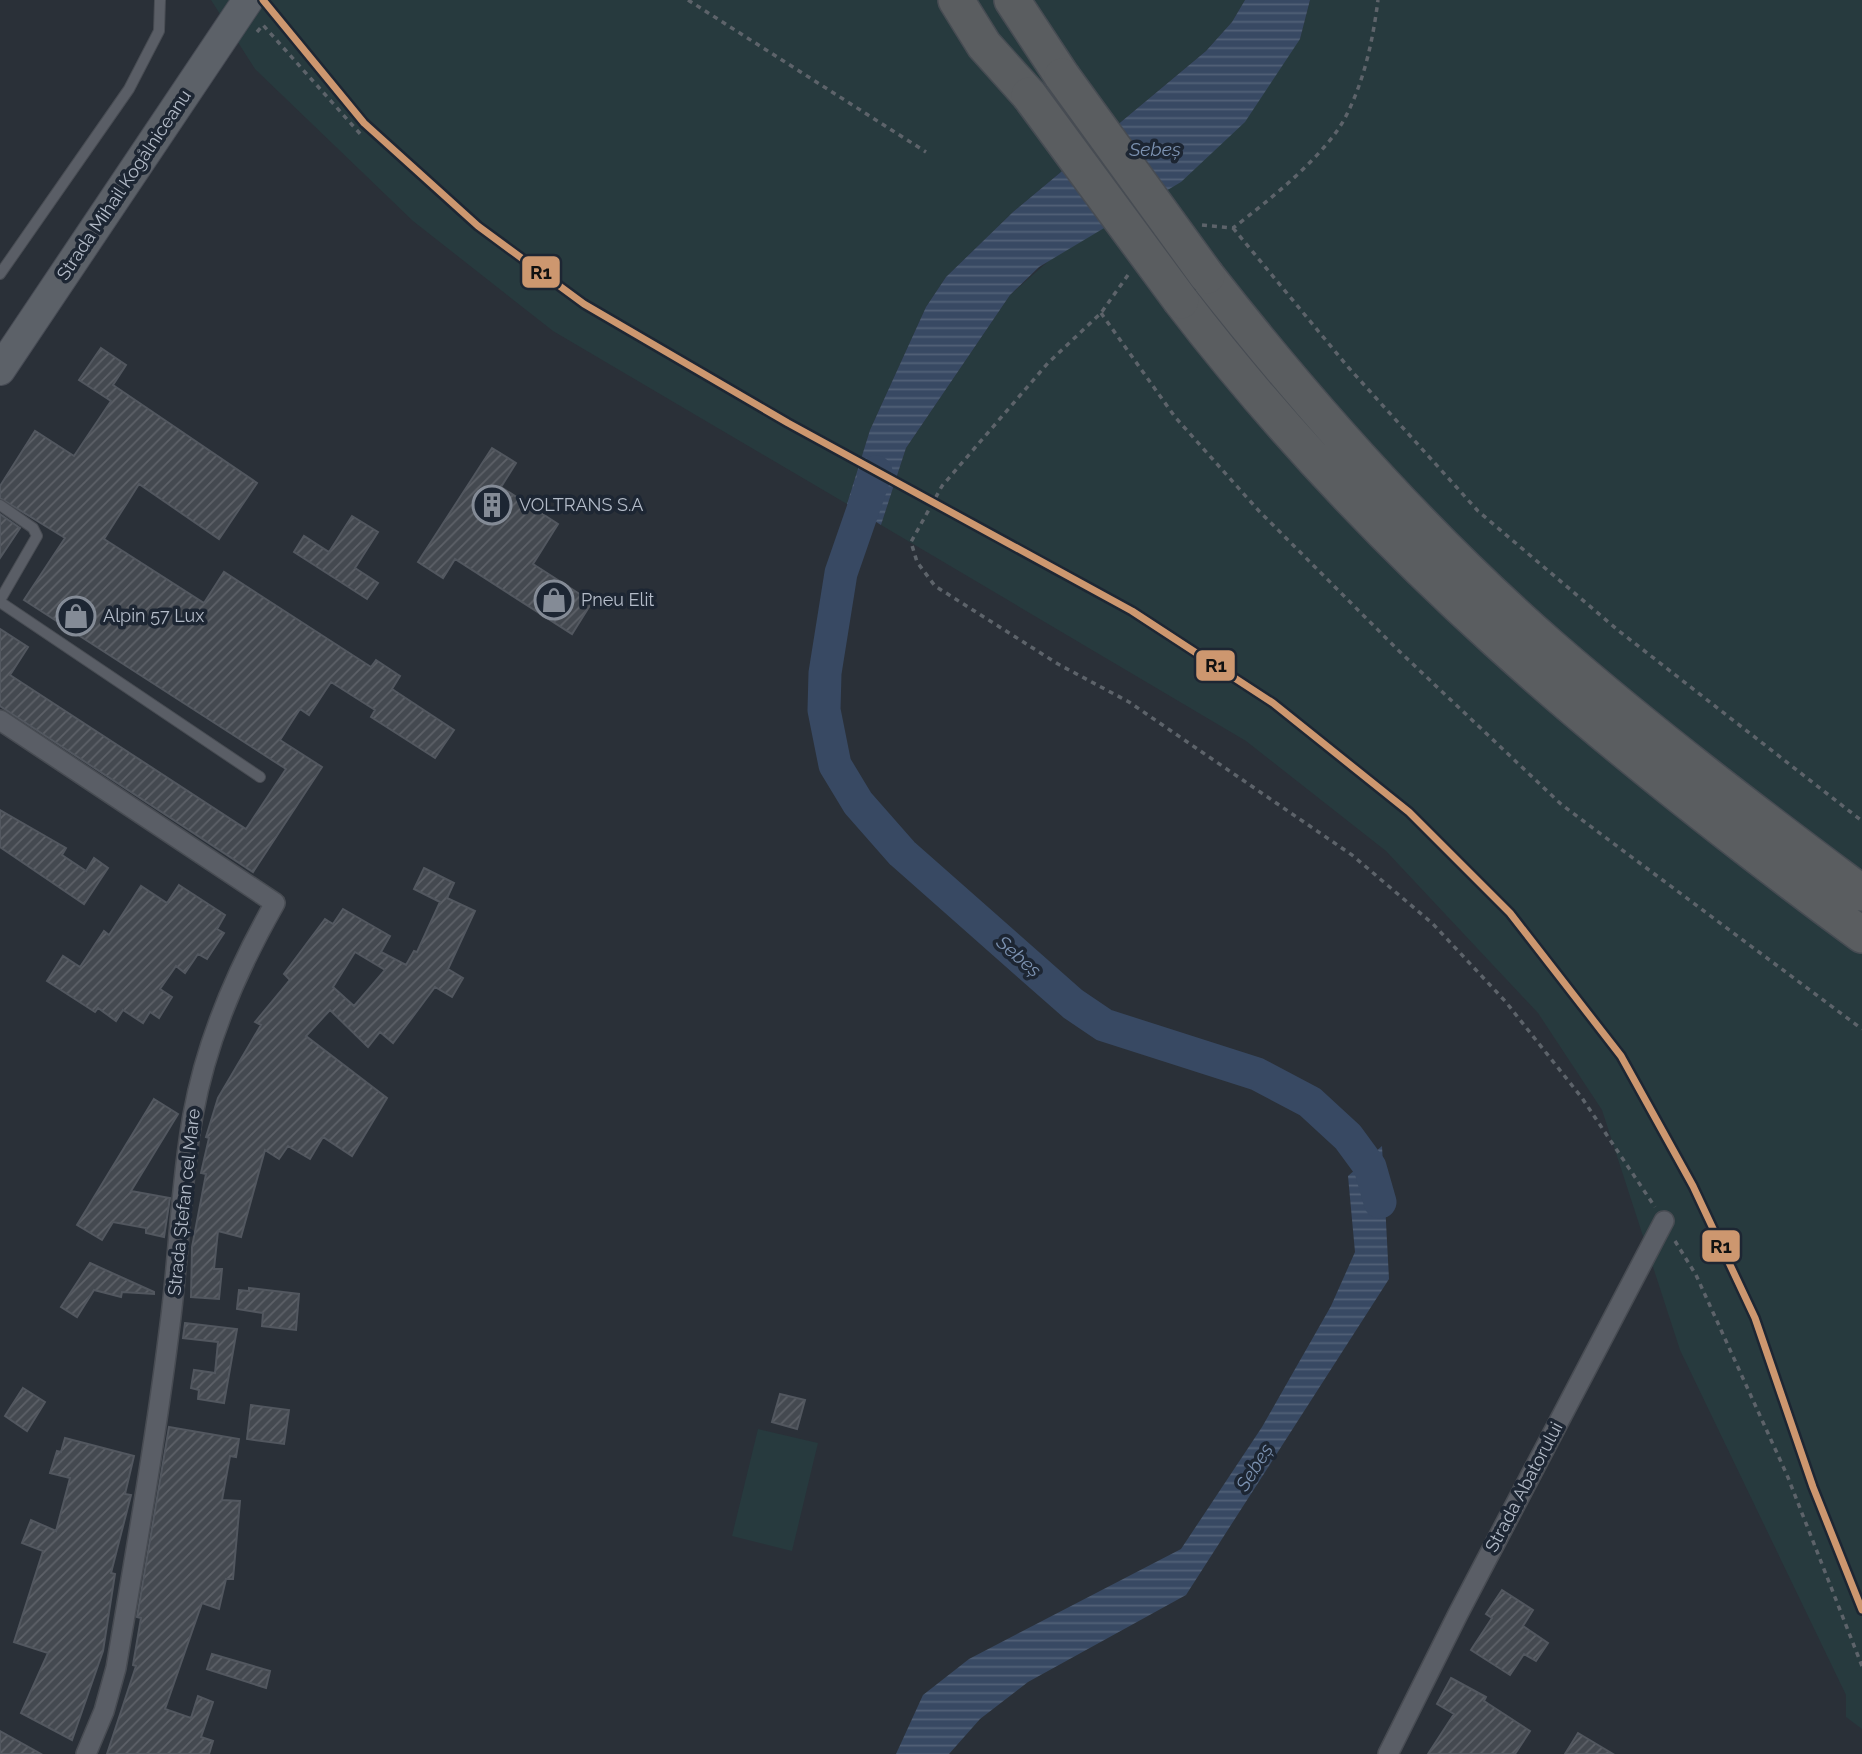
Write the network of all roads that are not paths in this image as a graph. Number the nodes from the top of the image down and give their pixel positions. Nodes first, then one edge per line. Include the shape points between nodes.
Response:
1 (160, 0) edge
2 (956, 0) edge
3 (971, 0) edge
4 (1012, 0) edge
5 (255, 13) edge
6 (1029, 95) junction
7 (0, 274) edge
8 (0, 370) edge
9 (0, 505) edge
10 (0, 601) edge
11 (0, 720) edge
12 (260, 777) dead end
13 (1862, 893) edge
14 (1862, 936) edge
15 (1664, 1221) road end
16 (86, 1754) edge
17 (1388, 1754) edge

1 - 7 lane via 159,31 129,89
2 - 6 highway via 984,45
3 - 6 highway
4 - 13 highway, bridge via 1207,276 1317,412 1395,497 1493,593 1636,719
5 - 8 main road, Strada Mihail Kogălniceanu via 230,26
6 - 14 highway, bridge via 1181,301 1290,436 1372,523 1611,743
9 - 10 lane via 33,528 37,536
10 - 12 lane
11 - 16 street, Strada Ștefan cel Mare via 275,904 234,986 201,1078 189,1136 168,1342 117,1668
15 - 17 street, Strada Abatorului

